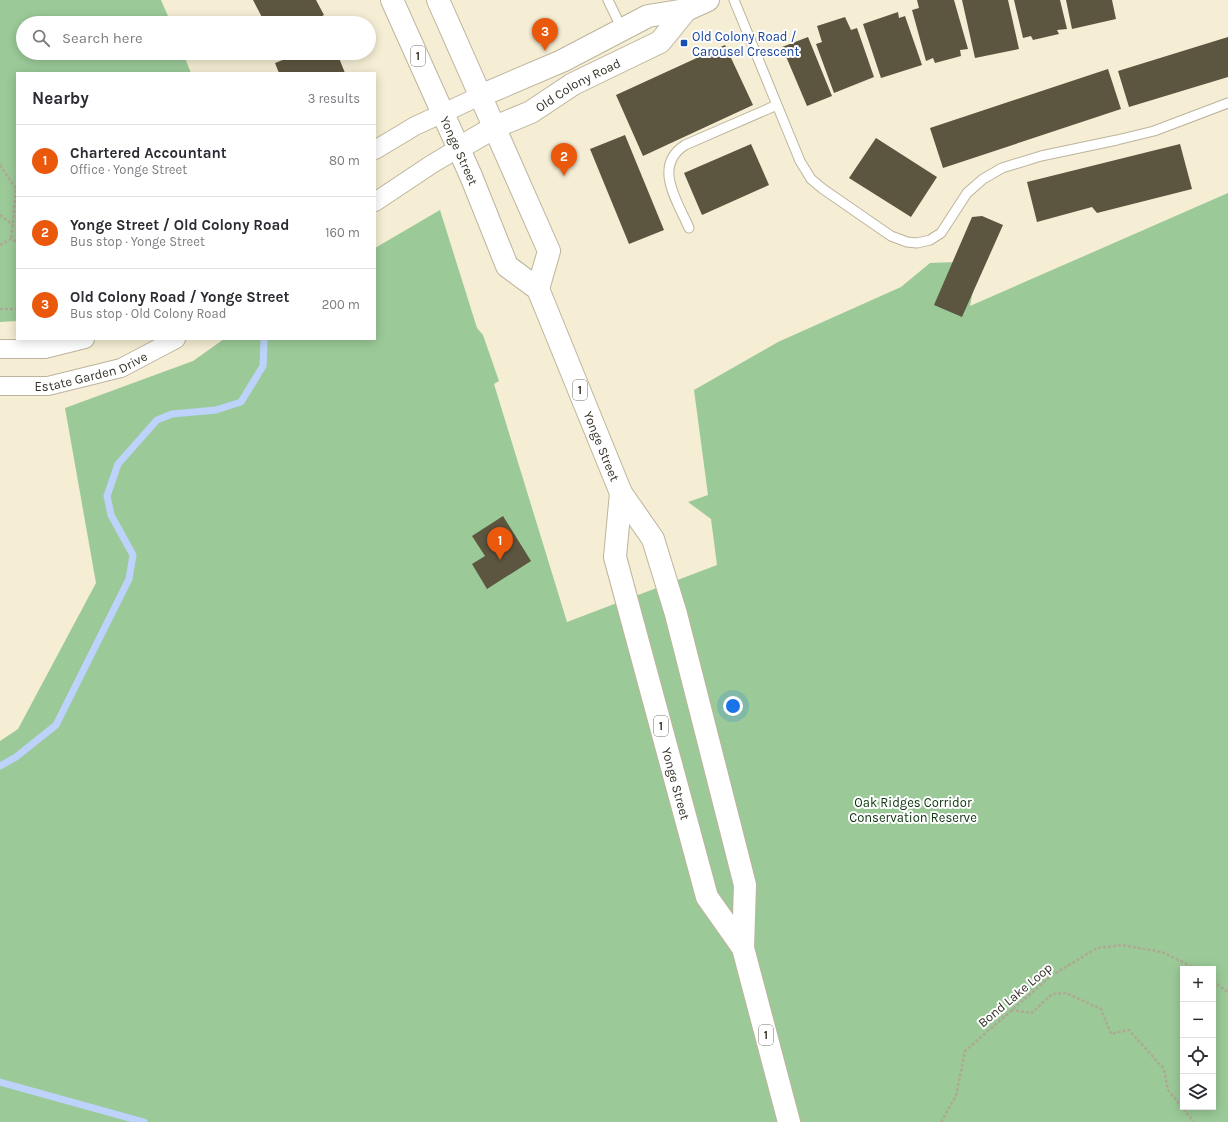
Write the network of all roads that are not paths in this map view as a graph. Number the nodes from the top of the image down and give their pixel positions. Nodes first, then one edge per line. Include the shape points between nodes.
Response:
1 (392, 0) edge
2 (438, 0) edge
3 (608, 0) edge
4 (708, 0) edge
5 (734, 0) edge
6 (686, 10) junction
7 (622, 29) junction
8 (480, 96) junction
9 (1228, 103) edge
10 (777, 105) junction
11 (444, 113) junction
12 (495, 127) junction
13 (459, 148) junction
14 (376, 149) edge
15 (376, 201) edge
16 (689, 228) dead end
17 (538, 289) junction
18 (80, 340) edge
19 (174, 340) edge
20 (0, 349) edge
21 (0, 386) edge
22 (620, 493) junction
23 (742, 948) junction
24 (789, 1122) edge

1 - 11 main road, Yonge Street / 1
2 - 8 main road
3 - 7 lane
4 - 6 main road, Old Colony Road
5 - 10 lane
6 - 7 main road, Old Colony Road via 648,16
6 - 12 main road, Old Colony Road via 660,42 573,84 531,112
7 - 8 main road, Old Colony Road via 562,61
8 - 11 street
8 - 12 main road
9 - 10 lane via 1154,130 1035,157 1002,168 983,179 967,193 940,232 930,240 914,243 891,236 811,178 800,161
10 - 16 lane via 688,144 674,154 668,167 668,178
11 - 13 main road, Yonge Street / 1
11 - 14 street via 415,126
12 - 13 main road, Old Colony Road
12 - 17 main road via 550,251
13 - 15 street
13 - 17 main road, Yonge Street / 1 via 507,266
17 - 22 main road, Yonge Street / 1
18 - 20 street via 45,349
19 - 21 street, Estate Garden Drive via 121,368 48,386
22 - 23 main road, Yonge Street / 1 via 653,539 676,614 745,886
22 - 23 main road, Yonge Street / 1 via 615,557 619,572 707,897
23 - 24 main road, Yonge Street / 1

